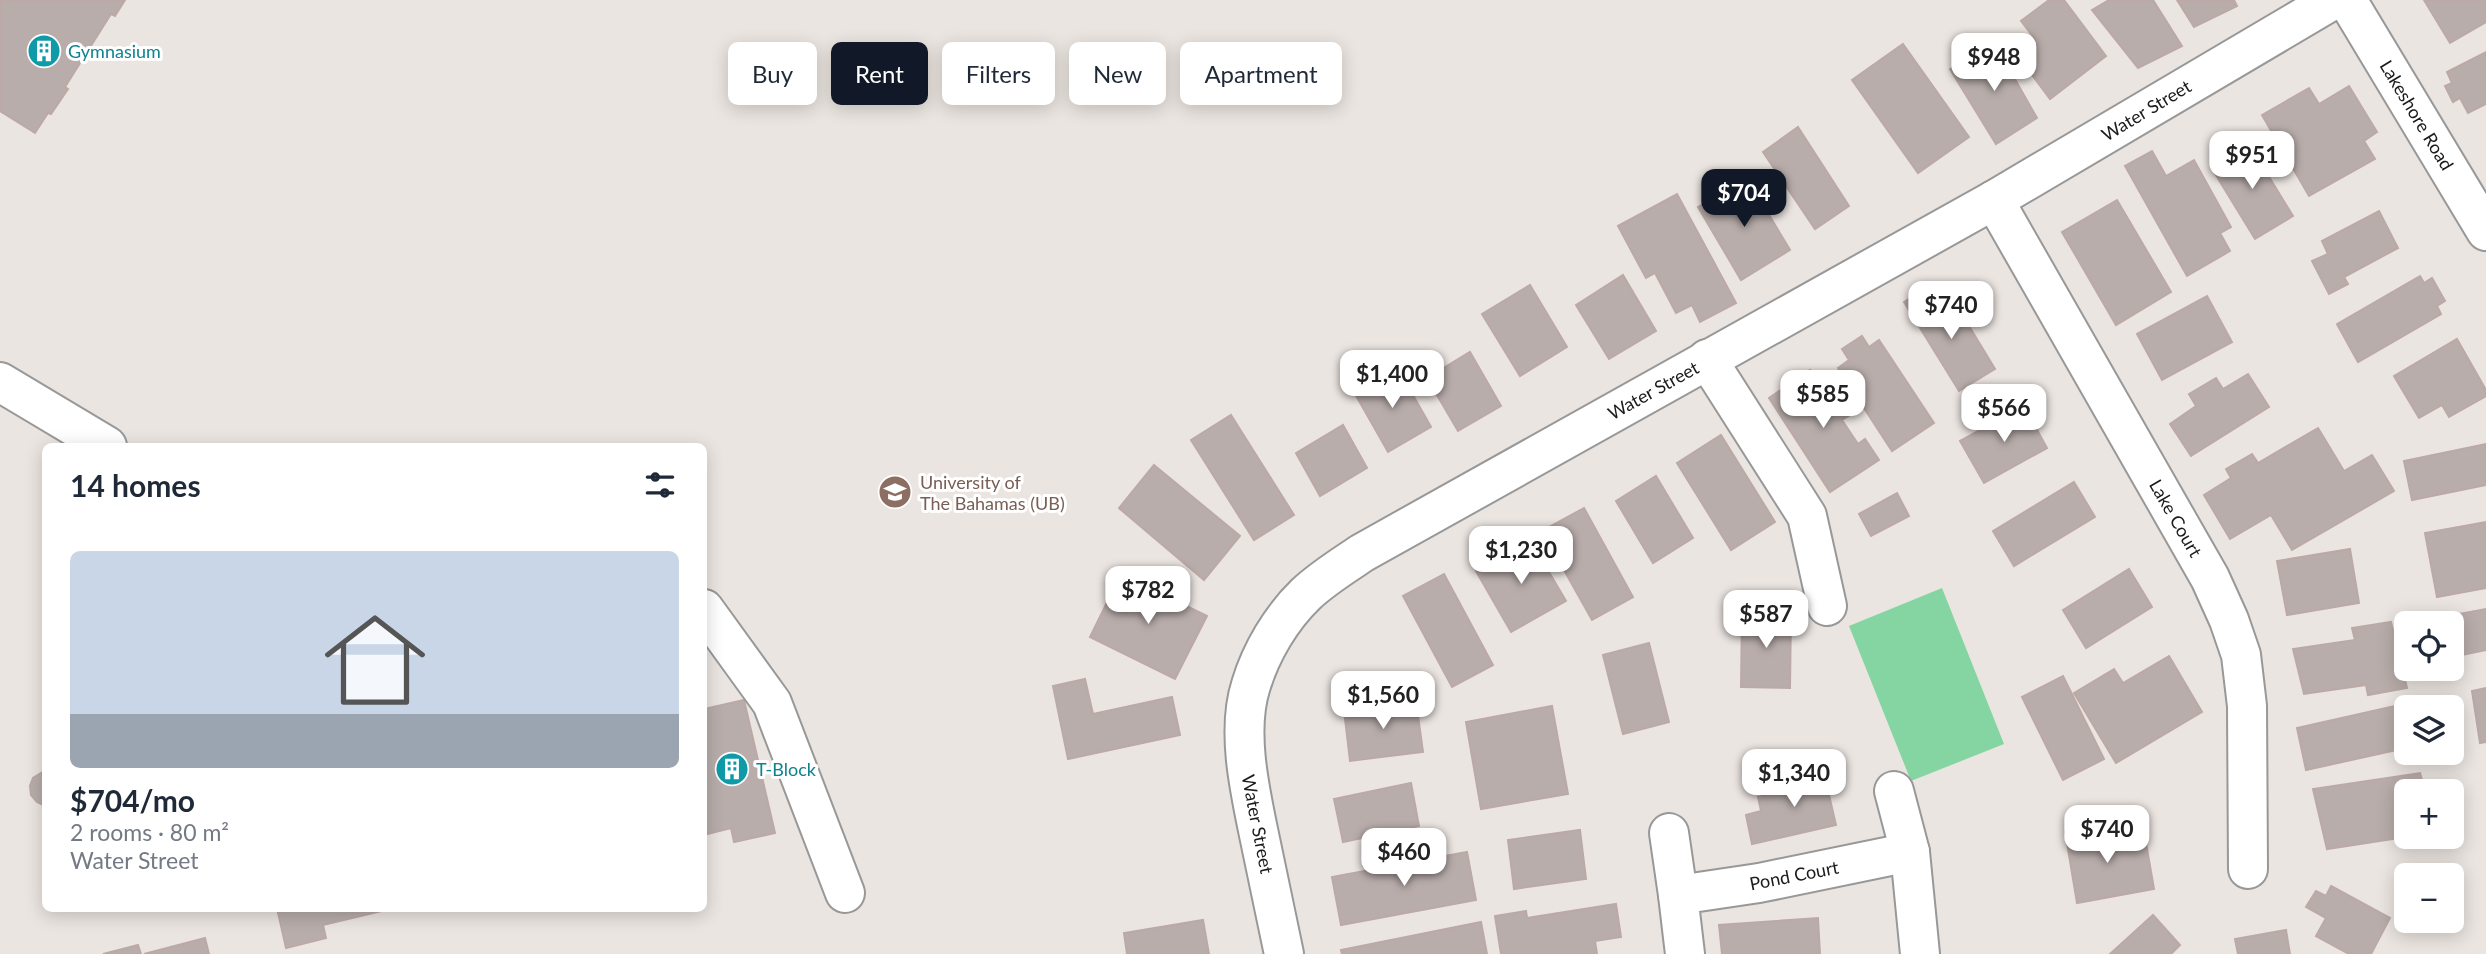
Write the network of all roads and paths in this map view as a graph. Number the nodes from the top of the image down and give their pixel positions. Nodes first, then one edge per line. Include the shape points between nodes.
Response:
1 (2333, 0) edge
2 (2347, 0) edge
3 (1994, 200) junction
4 (2486, 231) edge
5 (1707, 359) junction
6 (0, 382) edge
7 (102, 443) edge
8 (1827, 606) dead end
9 (707, 613) edge
10 (1894, 792) dead end
11 (1669, 833) dead end
12 (1910, 852) junction
13 (2248, 869) dead end
14 (845, 894) dead end
15 (1678, 895) junction
16 (1284, 954) edge
17 (1685, 954) edge
18 (1920, 954) edge

1 - 3 street, Water Street
2 - 4 street, Lakeshore Road
3 - 5 street, Water Street
3 - 13 street, Lake Court via 2210,578 2229,620 2241,655 2247,706
5 - 8 street via 1807,516
5 - 16 street, Water Street via 1362,553 1305,595 1281,624 1250,687 1245,720 1247,778
6 - 7 street
9 - 14 street via 772,704
10 - 12 street
11 - 15 street
12 - 15 street, Pond Court
12 - 18 street
15 - 17 street

